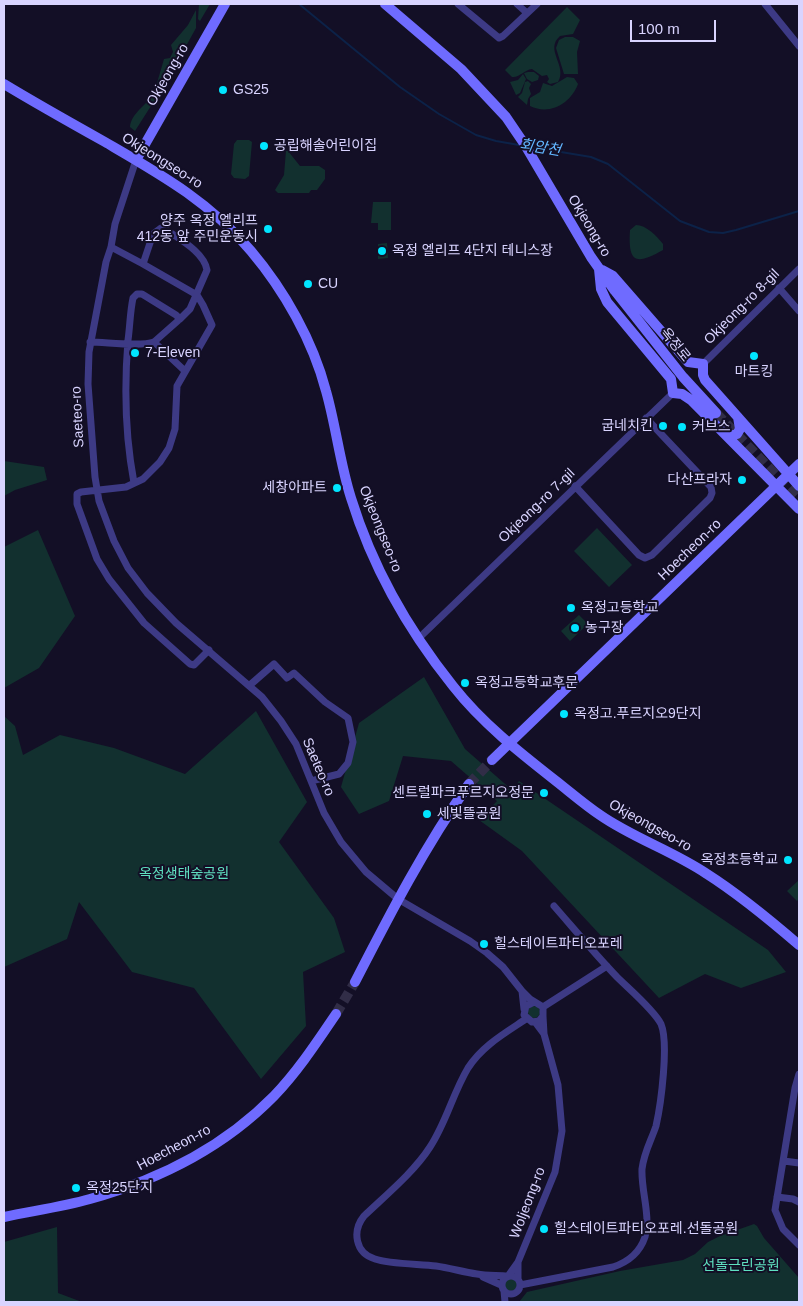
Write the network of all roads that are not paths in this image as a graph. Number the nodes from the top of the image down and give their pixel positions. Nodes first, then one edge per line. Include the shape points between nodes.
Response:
1 (225, 4) edge
2 (385, 4) edge
3 (458, 4) edge
4 (517, 4) edge
5 (537, 4) edge
6 (765, 4) edge
7 (527, 13) junction
8 (799, 46) edge
9 (4, 84) edge
10 (136, 160) junction
11 (111, 247) junction
12 (143, 264) junction
13 (599, 268) junction
14 (799, 269) edge
15 (779, 288) junction
16 (197, 295) junction
17 (799, 310) edge
18 (180, 319) junction
19 (90, 342) junction
20 (154, 342) junction
21 (128, 343) junction
22 (688, 362) junction
23 (703, 364) junction
24 (185, 371) junction
25 (671, 379) junction
26 (705, 380) junction
27 (674, 392) junction
28 (691, 400) junction
29 (716, 413) tunnel mouth
30 (738, 417) junction
31 (646, 418) junction
32 (723, 432) junction
33 (799, 464) edge
34 (788, 476) junction
35 (134, 483) junction
36 (575, 486) junction
37 (799, 486) edge
38 (777, 487) junction
39 (97, 490) junction
40 (799, 509) edge
41 (418, 638) junction
42 (209, 650) junction
43 (250, 685) junction
44 (508, 744) junction
45 (492, 760) tunnel mouth
46 (310, 781) junction
47 (469, 784) tunnel mouth
48 (398, 899) junction
49 (554, 906) dead end
50 (799, 945) edge
51 (607, 966) junction
52 (355, 982) tunnel mouth
53 (522, 991) junction
54 (534, 1002) junction
55 (543, 1006) junction
56 (524, 1009) junction
57 (336, 1014) tunnel mouth
58 (543, 1016) junction
59 (526, 1018) junction
60 (535, 1022) junction
61 (544, 1034) junction
62 (799, 1074) edge
63 (797, 1089) edge
64 (784, 1161) junction
65 (799, 1163) edge
66 (777, 1197) junction
67 (799, 1202) edge
68 (4, 1217) edge
69 (799, 1245) edge
70 (518, 1262) junction
71 (478, 1274) junction
72 (508, 1276) junction
73 (519, 1282) junction
74 (503, 1288) junction
75 (515, 1293) junction
76 (505, 1302) edge
77 (511, 1302) edge

1 - 10 main road, Okjeong-ro
2 - 13 main road, Okjeong-ro via 461,69 506,117
3 - 7 street via 498,38
4 - 7 street
5 - 7 street
6 - 8 street
9 - 10 main road, Okjeongseo-ro
10 - 11 street, Saeteo-ro via 115,224
10 - 41 main road, Okjeongseo-ro via 181,186 232,231 270,275 294,314 326,390 358,520 372,554
11 - 12 street
11 - 19 street, Saeteo-ro
12 - 16 street
12 - 16 street via 153,234 165,229 206,264 207,270
13 - 22 main road via 613,276
13 - 25 main road via 601,290 607,302
13 - 29 main road, Okjeong-ro via 655,342
14 - 15 street, Okjeong-ro 8-gil
15 - 17 street
15 - 23 street, Okjeong-ro 8-gil
16 - 18 street
16 - 24 street via 212,325
18 - 20 street
18 - 21 street via 148,297 137,294 132,303
19 - 21 street
19 - 39 street, Saeteo-ro via 90,429
20 - 21 street
20 - 24 street
21 - 35 street via 125,387 128,450
22 - 23 main road
22 - 26 main road
23 - 26 main road
24 - 35 street via 177,386 175,429 169,448 152,472
25 - 27 main road
25 - 28 main road
26 - 30 main road
27 - 28 main road
27 - 31 street, Okjeong-ro 7-gil
28 - 32 main road
30 - 32 main road via 740,429 737,434 730,436
30 - 34 main road
31 - 36 street, Okjeong-ro 7-gil
31 - 36 street via 712,490 710,498 652,555 645,558 639,555
32 - 38 main road
33 - 34 main road, Hoecheon-ro
34 - 37 main road
34 - 38 main road, Hoecheon-ro
35 - 39 street
36 - 41 street, Okjeong-ro 7-gil
38 - 40 main road
38 - 44 main road, Hoecheon-ro
39 - 42 street, Saeteo-ro via 114,540 128,568 176,623
39 - 42 street via 78,494 77,504 97,559 109,579 144,623 190,664 194,665
41 - 44 main road, Okjeongseo-ro via 457,691
42 - 43 street, Saeteo-ro
43 - 46 street, Saeteo-ro via 296,744
43 - 46 street via 274,664 287,678 294,673 348,718 353,742 348,763 339,774
44 - 45 main road, Hoecheon-ro
44 - 50 main road, Okjeongseo-ro via 601,816 705,872 749,902
46 - 48 street, Saeteo-ro via 342,842 366,872
47 - 48 main road
48 - 52 main road
48 - 53 street via 470,940 503,967
49 - 51 street
51 - 55 street
51 - 73 street via 658,1019 665,1041 658,1116 642,1170 644,1238 636,1252 623,1264
53 - 54 street
53 - 56 street
54 - 55 street
54 - 56 street via 528,1003
55 - 58 street
56 - 59 street
57 - 68 main road, Hoecheon-ro via 308,1056 274,1096 197,1156 88,1200
58 - 60 street
58 - 61 street
59 - 60 street
59 - 71 street via 477,1057 462,1079 431,1146 356,1229 359,1247 374,1260
60 - 61 street
61 - 70 street, Woljeong-ro via 558,1085 562,1131 555,1172
62 - 63 street
63 - 64 street
64 - 65 street
64 - 66 street
66 - 67 street
66 - 69 street via 775,1210 783,1229
70 - 72 street
70 - 73 street
71 - 72 street
71 - 74 street
72 - 73 street via 514,1276
72 - 74 street via 503,1279
73 - 75 street
74 - 75 street via 509,1294
74 - 76 street
75 - 77 street

